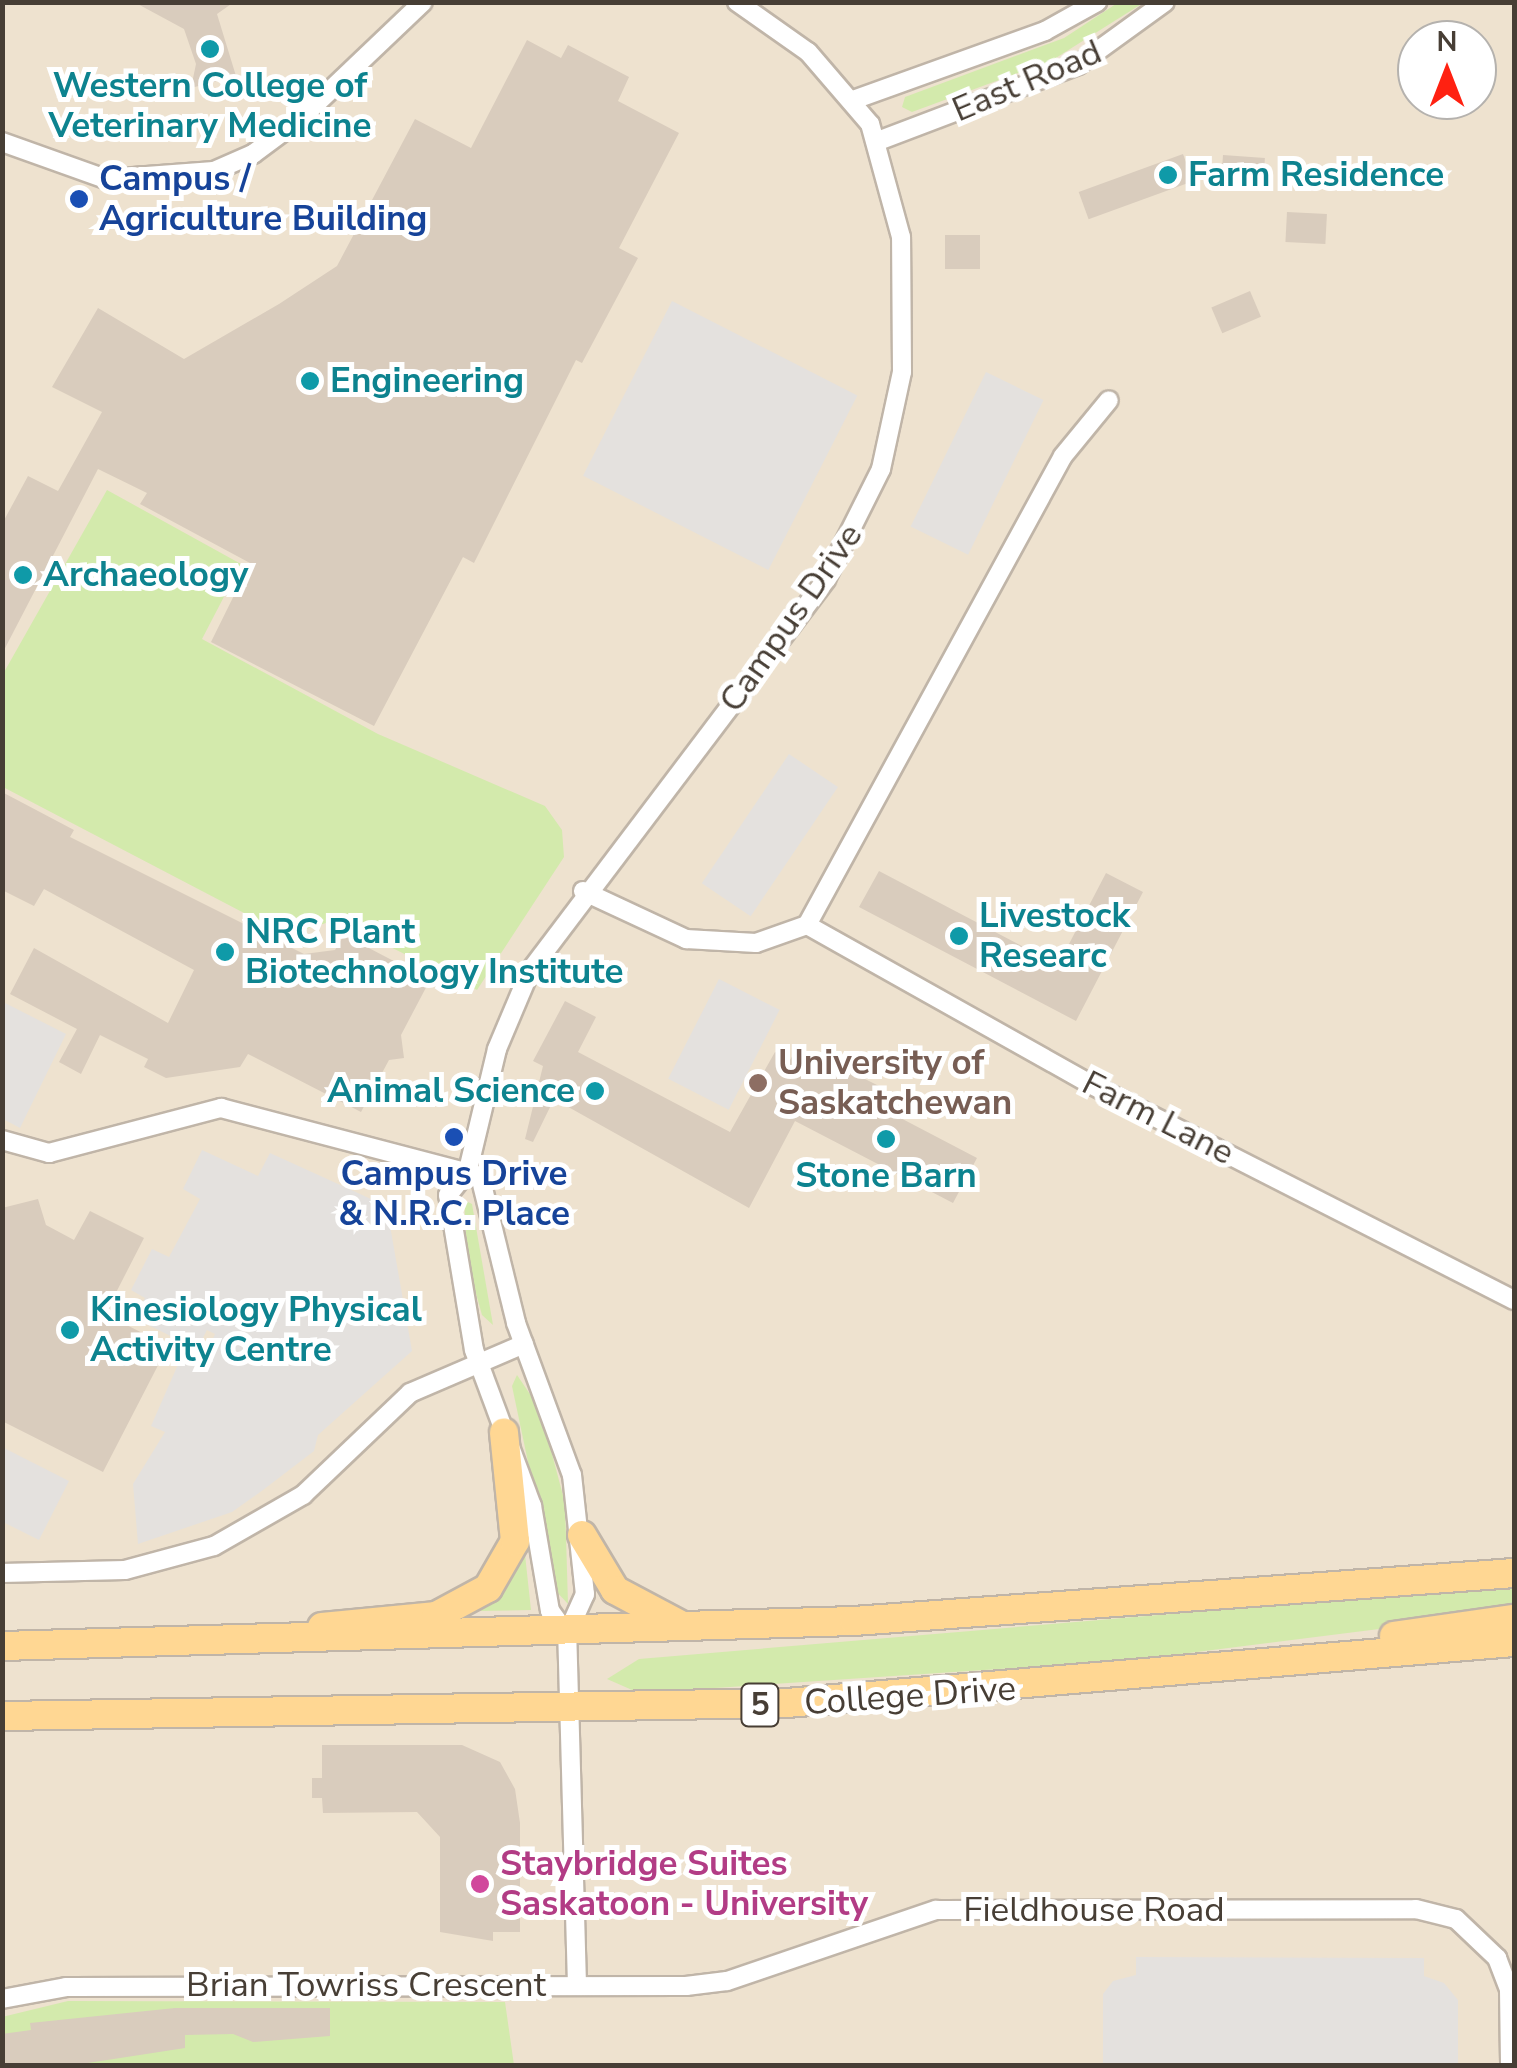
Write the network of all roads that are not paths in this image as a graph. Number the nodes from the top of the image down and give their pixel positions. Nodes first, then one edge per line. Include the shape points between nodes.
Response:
1 (422, 2) edge
2 (737, 2) edge
3 (1097, 2) edge
4 (1165, 2) edge
5 (856, 99) junction
6 (878, 141) junction
7 (2, 142) edge
8 (1109, 400) dead end
9 (583, 891) junction
10 (806, 925) junction
11 (2, 1140) edge
12 (468, 1170) junction
13 (1514, 1300) edge
14 (524, 1344) junction
15 (477, 1361) junction
16 (504, 1433) junction
17 (582, 1535) junction
18 (2, 1572) edge
19 (1514, 1573) edge
20 (1514, 1619) edge
21 (690, 1628) junction
22 (566, 1634) junction
23 (281, 1640) junction
24 (1514, 1642) edge
25 (2, 1646) edge
26 (997, 1690) junction
27 (569, 1710) junction
28 (2, 1716) edge
29 (577, 1985) junction
30 (2, 1999) edge
31 (1510, 2066) edge

1 - 7 street via 299,120 254,154 214,171 106,179
2 - 5 street, Campus Drive
3 - 5 street, East Road via 1045,31
4 - 6 street, East Road via 1078,65
5 - 6 street, Campus Drive
6 - 9 street, Campus Drive via 896,207 905,306 898,408 868,502 794,622
8 - 10 street via 1063,456 854,850
9 - 10 street via 686,938 756,943
9 - 12 street, Campus Drive via 512,1007
10 - 13 street, Farm Lane via 1090,1084
11 - 12 street via 49,1153 221,1108 424,1165
12 - 14 street, Campus Drive via 487,1189
12 - 15 street, Campus Drive via 448,1196
14 - 15 street
14 - 17 street, Campus Drive via 566,1450
15 - 16 street, Campus Drive
15 - 18 street via 410,1393 303,1495 214,1546 125,1570
16 - 22 street, Campus Drive via 532,1506 550,1611
16 - 23 main road via 515,1541 477,1599 436,1616 354,1619
17 - 21 main road via 627,1600
17 - 22 street, Campus Drive via 584,1611
19 - 21 main road, 5
20 - 26 main road via 1062,1675
21 - 22 main road, 5
22 - 23 main road, 5
22 - 27 street, Campus Drive
23 - 25 main road, 5
24 - 26 main road, College Drive / 5
26 - 27 main road, College Drive / 5
27 - 28 main road, College Drive / 5
27 - 29 street, Brian Towriss Crescent
29 - 30 street, Brian Towriss Crescent via 66,1987
29 - 31 street, Fieldhouse Road via 727,1981 936,1910 1416,1909 1456,1919 1497,1958 1509,1990

